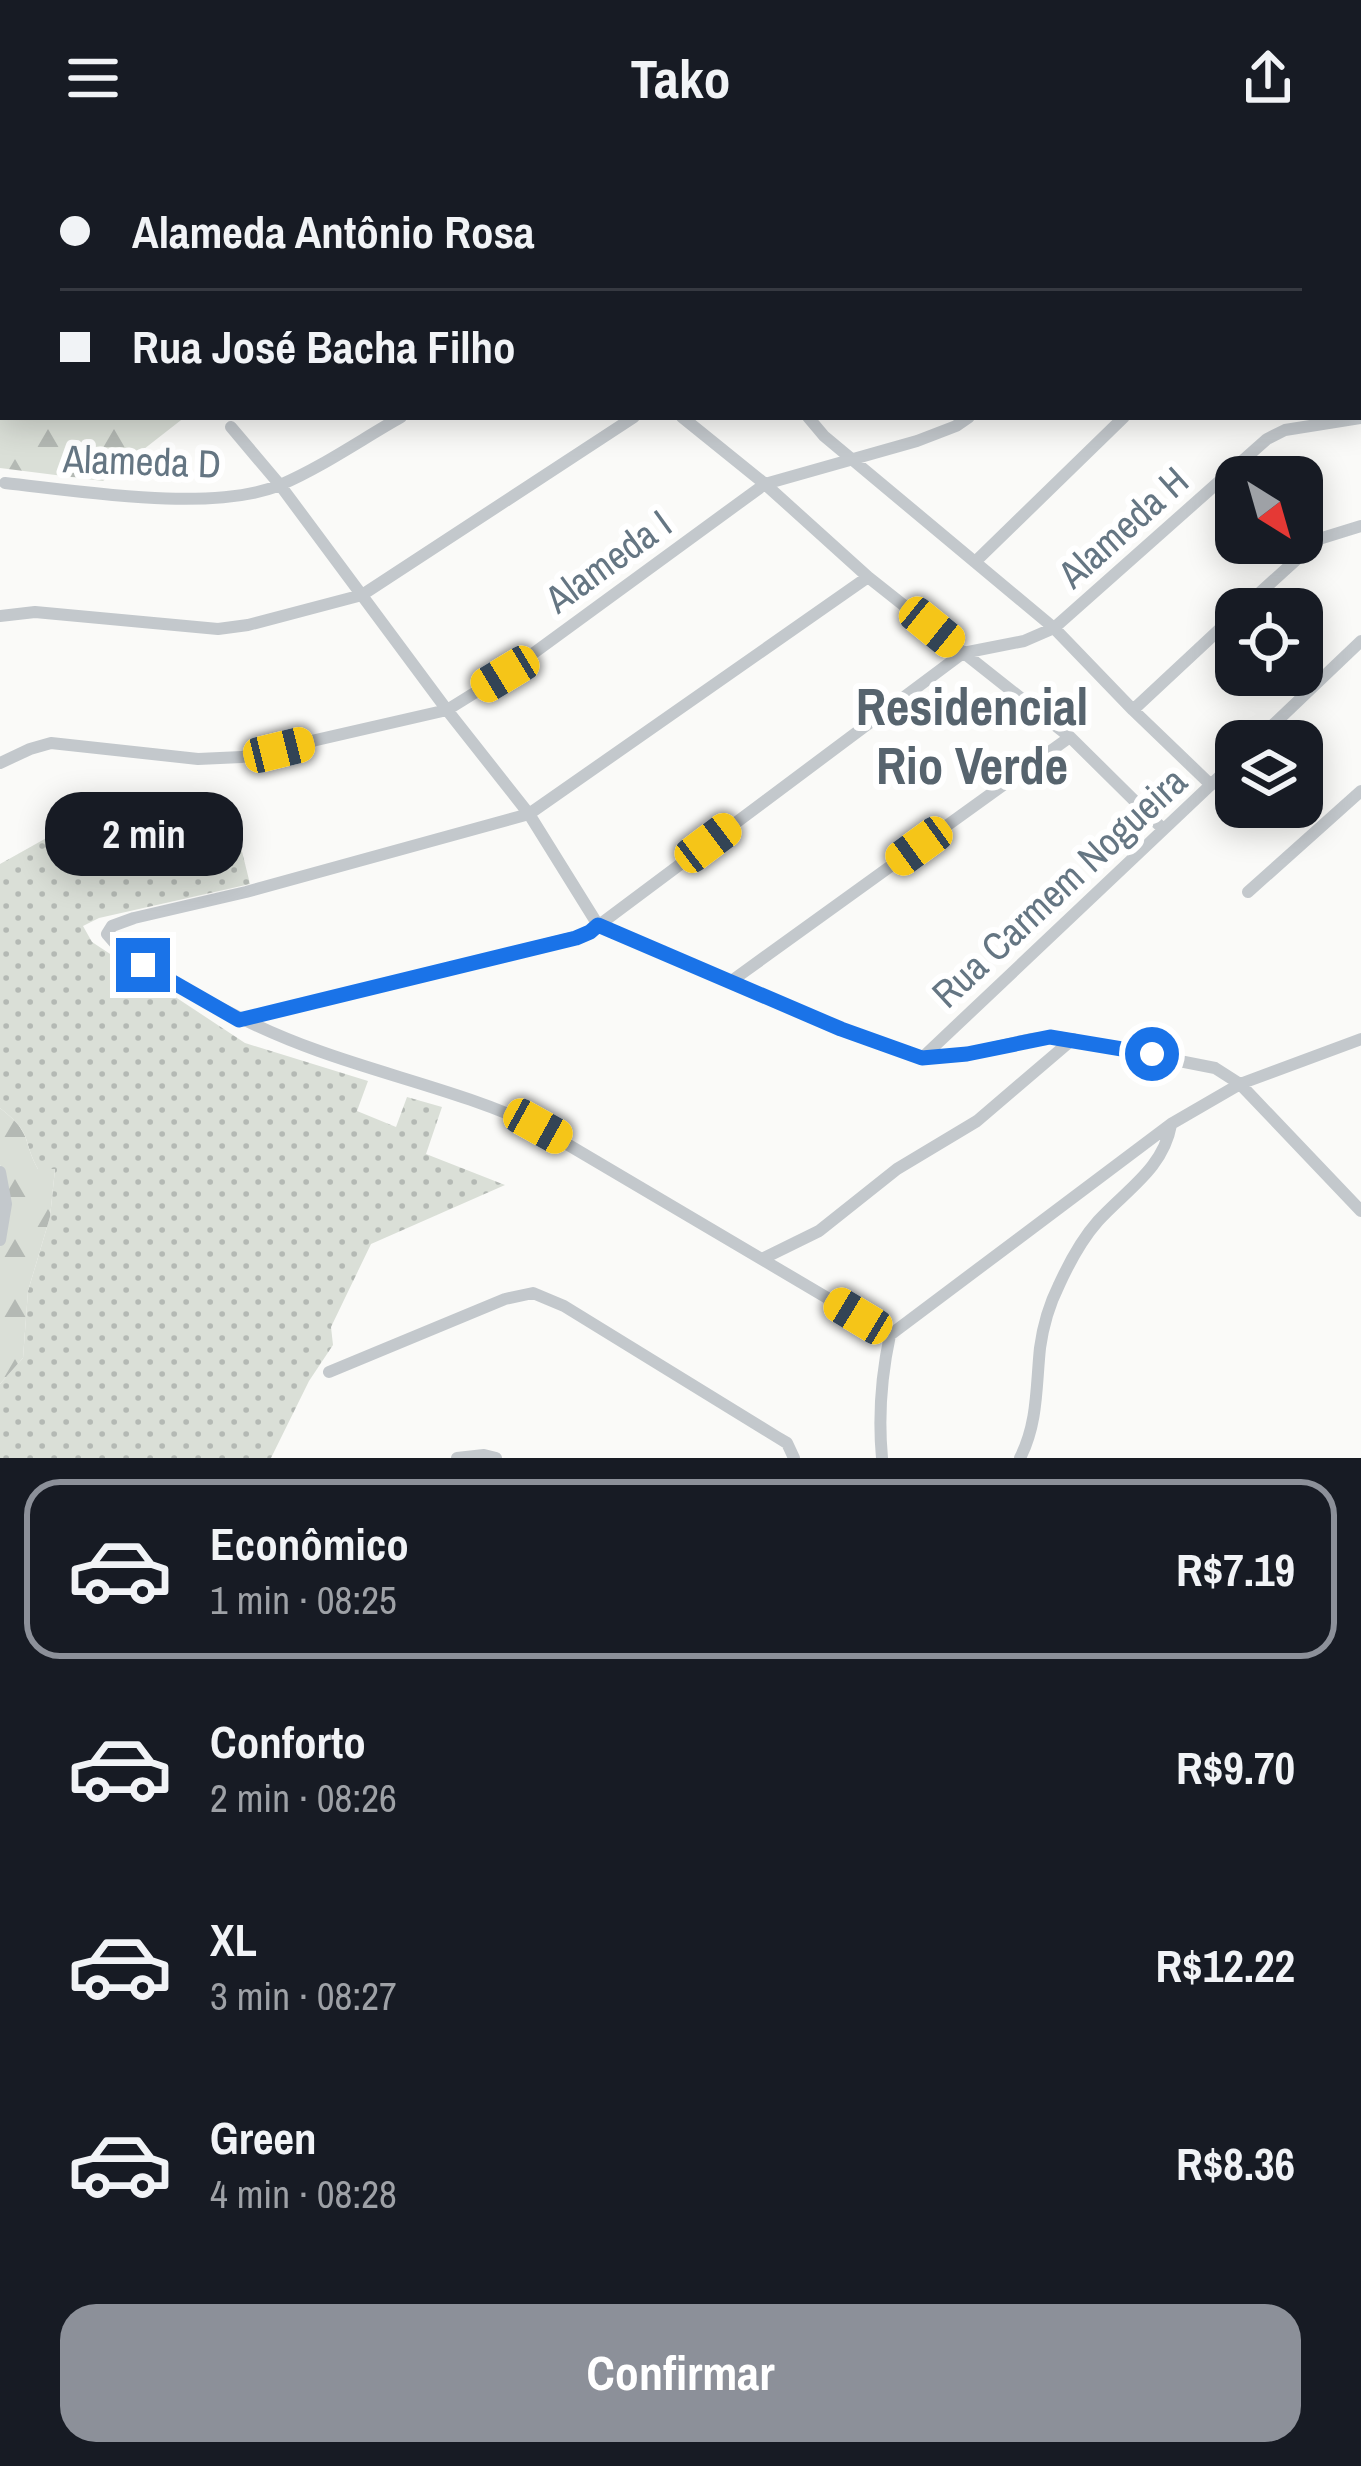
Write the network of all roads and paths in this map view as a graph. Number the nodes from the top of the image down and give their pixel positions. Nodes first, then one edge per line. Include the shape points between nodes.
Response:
1 (396, 420) edge
2 (629, 420) edge
3 (686, 420) edge
4 (811, 420) edge
5 (965, 420) edge
6 (1121, 420) edge
7 (1348, 420) edge
8 (231, 427) dead end
9 (852, 458) junction
10 (5, 483) dead end
11 (765, 484) junction
12 (280, 485) junction
13 (1361, 526) edge
14 (975, 562) junction
15 (868, 577) junction
16 (1265, 588) edge
17 (362, 595) junction
18 (0, 616) edge
19 (1054, 628) junction
20 (1215, 634) edge
21 (1361, 641) edge
22 (963, 652) junction
23 (446, 710) junction
24 (1132, 710) junction
25 (1278, 720) edge
26 (1070, 737) junction
27 (0, 763) edge
28 (1215, 780) edge
29 (1211, 784) junction
30 (1361, 791) edge
31 (529, 814) junction
32 (1163, 830) junction
33 (1247, 892) dead end
34 (598, 925) junction
35 (730, 982) junction
36 (239, 1020) junction
37 (1073, 1039) junction
38 (1361, 1039) edge
39 (922, 1058) junction
40 (1240, 1084) junction
41 (1172, 1124) junction
42 (0, 1172) edge
43 (1361, 1211) edge
44 (0, 1240) edge
45 (762, 1259) junction
46 (890, 1335) junction
47 (329, 1372) dead end
48 (457, 1458) edge
49 (496, 1458) edge
50 (794, 1458) edge
51 (882, 1458) edge
52 (1020, 1458) edge

1 - 12 street, Alameda D
2 - 17 street
3 - 11 street
4 - 9 street
5 - 9 street, Alameda I
6 - 14 street
7 - 19 street, Alameda H via 1267,439
8 - 12 street
9 - 11 street, Alameda I
9 - 14 street
10 - 12 street, Alameda D via 201,498
11 - 15 street
11 - 23 street, Alameda I
12 - 17 street
13 - 16 street via 1319,539
14 - 19 street
15 - 22 street
15 - 31 street
17 - 18 street via 218,629 35,612
17 - 23 street
19 - 22 street
19 - 24 street
20 - 24 street
21 - 25 street
22 - 26 street
22 - 34 street
23 - 27 street, Alameda I via 242,757 51,743
23 - 31 street
24 - 29 street
26 - 32 street
26 - 35 street
28 - 29 street, Rua Carmem Nogueira
29 - 32 street, Rua Carmem Nogueira
30 - 33 street
31 - 34 street
31 - 36 street via 112,926 109,939 143,965
32 - 39 street, Rua Carmem Nogueira
34 - 35 street
34 - 36 street via 576,938
35 - 39 street
36 - 45 street via 519,1118
37 - 39 street
37 - 40 street via 1210,1066
37 - 45 street via 976,1121 897,1169 819,1231
38 - 40 street
40 - 41 street
40 - 43 street
41 - 46 street
41 - 52 street via 1144,1178 1097,1222 1057,1287
42 - 44 street
45 - 46 street
46 - 51 street via 878,1421
47 - 50 street via 533,1293 787,1443
48 - 49 street

